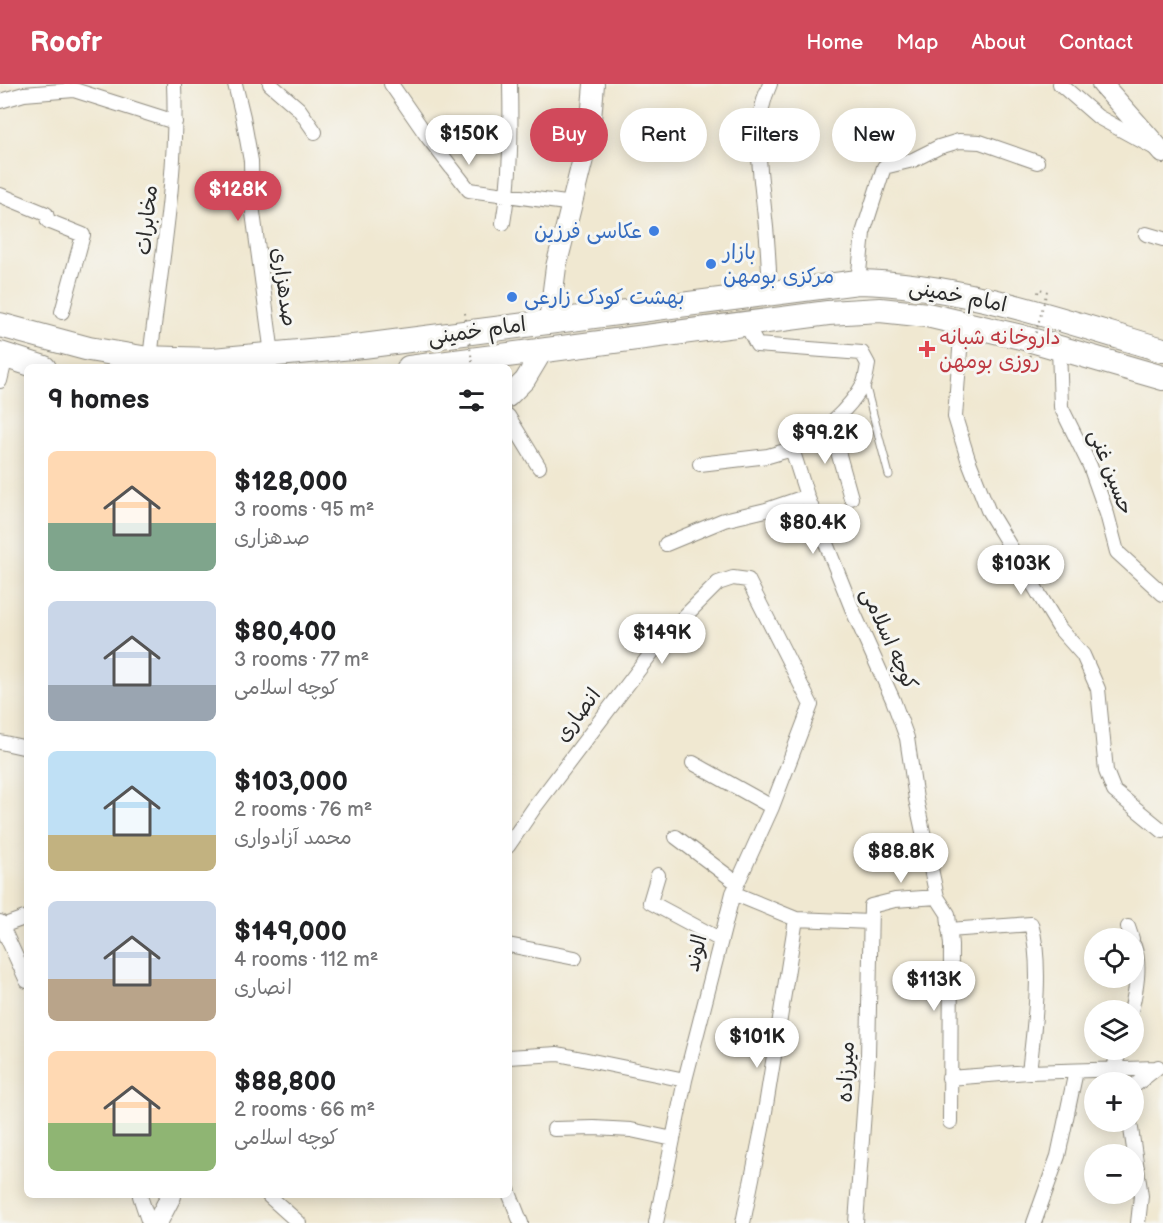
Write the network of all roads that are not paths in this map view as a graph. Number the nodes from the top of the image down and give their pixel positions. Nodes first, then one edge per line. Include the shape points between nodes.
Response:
1 (174, 84) edge
2 (235, 84) edge
3 (270, 84) edge
4 (391, 84) edge
5 (510, 84) edge
6 (594, 84) edge
7 (770, 84) edge
8 (1060, 84) edge
9 (1102, 84) edge
10 (0, 101) edge
11 (175, 122) junction
12 (315, 132) dead end
13 (1160, 151) edge
14 (1037, 162) dead end
15 (0, 195) edge
16 (508, 195) junction
17 (573, 204) junction
18 (503, 223) dead end
19 (1146, 234) dead end
20 (1163, 238) edge
21 (858, 282) junction
22 (770, 293) junction
23 (62, 312) dead end
24 (549, 321) junction
25 (962, 323) junction
26 (746, 324) junction
27 (0, 326) edge
28 (1059, 348) junction
29 (543, 350) junction
30 (1163, 350) edge
31 (273, 354) junction
32 (3, 355) edge
33 (150, 359) junction
34 (31, 364) edge
35 (439, 364) edge
36 (1163, 378) edge
37 (0, 381) edge
38 (864, 382) junction
39 (512, 393) edge
40 (512, 422) edge
41 (830, 423) junction
42 (792, 449) junction
43 (700, 464) dead end
44 (539, 466) dead end
45 (889, 475) dead end
46 (807, 496) junction
47 (851, 498) dead end
48 (666, 544) dead end
49 (1163, 594) edge
50 (811, 705) joint
51 (0, 742) edge
52 (24, 747) edge
53 (693, 763) dead end
54 (772, 807) junction
55 (1163, 831) edge
56 (676, 837) dead end
57 (512, 840) edge
58 (658, 875) dead end
59 (735, 888) junction
60 (937, 897) junction
61 (24, 918) edge
62 (796, 919) junction
63 (870, 922) junction
64 (1, 924) edge
65 (949, 930) junction
66 (721, 940) junction
67 (512, 946) edge
68 (575, 958) dead end
69 (24, 974) edge
70 (512, 1057) edge
71 (1116, 1060) edge
72 (1161, 1069) edge
73 (1113, 1070) junction
74 (1076, 1071) junction
75 (1029, 1072) junction
76 (949, 1078) junction
77 (685, 1080) junction
78 (1144, 1080) edge
79 (950, 1122) dead end
80 (554, 1129) dead end
81 (1131, 1132) edge
82 (673, 1139) junction
83 (141, 1198) edge
84 (170, 1198) edge
85 (271, 1198) edge
86 (511, 1198) edge
87 (148, 1223) edge
88 (158, 1223) edge
89 (299, 1223) edge
90 (521, 1223) edge
91 (656, 1223) edge
92 (743, 1223) edge
93 (856, 1223) edge
94 (1034, 1223) edge
95 (1138, 1223) edge

1 - 11 street, مخابرات
2 - 31 street, صدهزاری via 251,161 252,205
3 - 12 street via 299,110
4 - 16 street via 469,190
5 - 16 street
6 - 17 street via 590,131
7 - 22 street via 762,102 758,151
8 - 13 street via 1098,117
9 - 13 street
10 - 11 street via 24,94 74,90
11 - 33 street, مخابرات via 171,204
14 - 21 street via 980,142 959,141 884,168 863,233
15 - 23 street via 83,235
16 - 17 street
16 - 18 street
17 - 24 street via 556,267
19 - 20 street
21 - 22 highway, امام خمینی
21 - 30 highway, امام خمینی via 932,288
22 - 24 highway, امام خمینی
24 - 31 highway, امام خمینی
25 - 26 highway, امام خمینی via 880,310
25 - 28 highway, امام خمینی
25 - 55 street via 955,417 988,510 1060,629 1083,655 1098,689 1106,771 1114,792
26 - 29 highway, امام خمینی
26 - 38 street via 757,345 862,353 868,364
27 - 33 highway, امام خمینی via 89,349
28 - 36 highway, امام خمینی
28 - 49 street, حسین غنی via 1061,407 1090,466 1118,552
29 - 35 highway, امام خمینی
29 - 39 street
31 - 33 highway, امام خمینی via 213,360
32 - 34 highway
32 - 37 street
38 - 41 street
38 - 45 lane
40 - 44 street
41 - 42 street
41 - 47 street
42 - 43 street via 768,456
42 - 46 street, کوچه اسلامی
46 - 48 street via 724,520
46 - 60 street, کوچه اسلامی via 907,738
50 - 54 street, الوند
50 - 57 street, انصاری via 748,580 733,578 718,583 662,639
51 - 52 street
53 - 54 street
54 - 59 street, الوند
56 - 59 street
58 - 66 street via 650,902
59 - 62 street
59 - 66 street, الوند
60 - 63 street via 871,906
60 - 65 street, کوچه اسلامی via 948,914
61 - 64 street
62 - 63 street
62 - 92 street
63 - 93 street, میرزاده via 868,1056
64 - 69 street
65 - 75 street via 1031,924 1036,940
65 - 76 street, کوچه اسلامی
66 - 77 street, الوند
67 - 68 street
70 - 77 street via 558,1054
71 - 73 street
72 - 73 street
72 - 78 street
73 - 74 street
74 - 75 street
74 - 94 street via 1058,1156
75 - 76 street
76 - 79 street, کوچه اسلامی
77 - 82 street, الوند
80 - 82 street via 631,1130
81 - 95 street via 1141,1196
82 - 91 street, الوند
83 - 87 street
84 - 88 street
85 - 89 street
86 - 90 street

